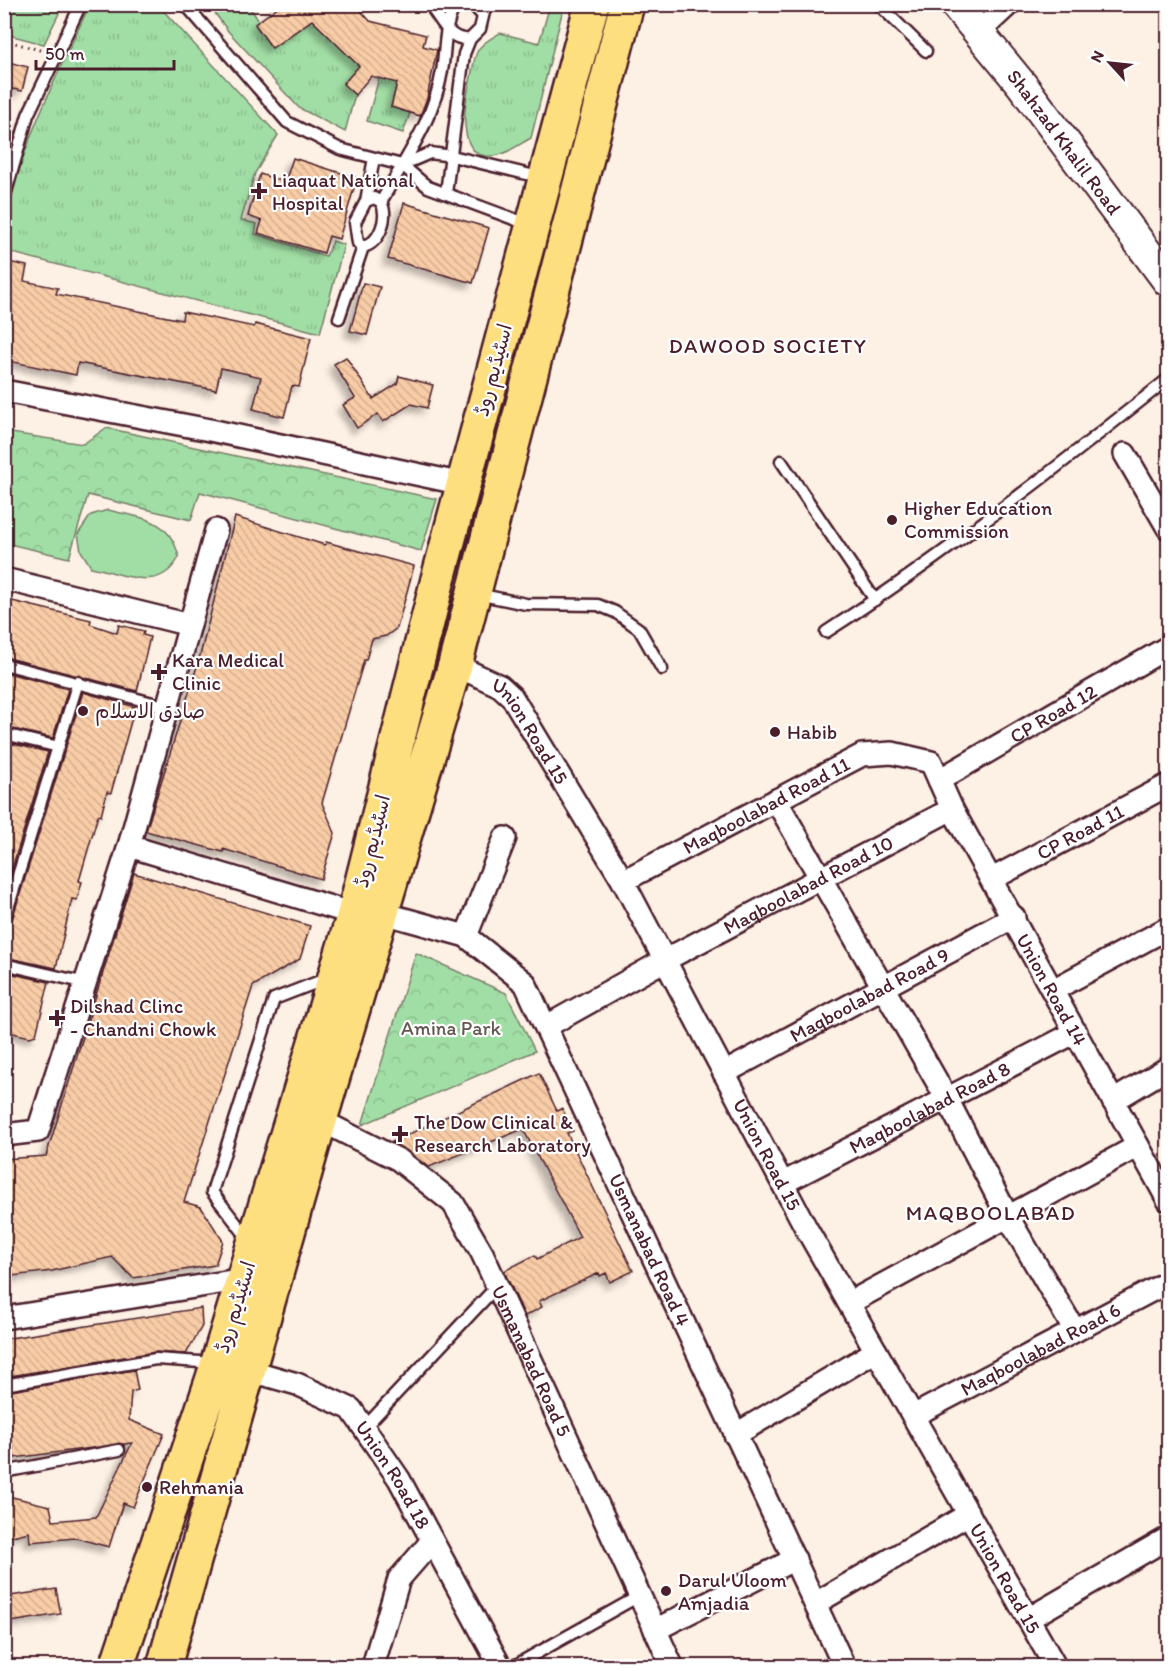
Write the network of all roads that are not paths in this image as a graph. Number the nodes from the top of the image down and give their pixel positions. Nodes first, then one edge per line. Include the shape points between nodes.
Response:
1 (81, 4) edge
2 (185, 4) edge
3 (472, 4) edge
4 (592, 4) edge
5 (627, 4) edge
6 (878, 4) edge
7 (955, 4) edge
8 (1009, 4) edge
9 (458, 5) edge
10 (484, 10) edge
11 (448, 30) junction
12 (979, 32) junction
13 (470, 39) junction
14 (926, 51) dead end
15 (452, 156) junction
16 (374, 158) junction
17 (402, 165) junction
18 (8, 175) edge
19 (543, 185) junction
20 (446, 193) junction
21 (4, 199) edge
22 (366, 201) junction
23 (576, 201) junction
24 (381, 202) junction
25 (532, 226) junction
26 (363, 247) junction
27 (1168, 281) edge
28 (339, 318) dead end
29 (1168, 379) edge
30 (4, 391) edge
31 (1125, 454) dead end
32 (781, 461) dead end
33 (463, 484) junction
34 (1168, 528) edge
35 (216, 530) dead end
36 (4, 579) edge
37 (474, 593) junction
38 (875, 600) junction
39 (190, 625) junction
40 (826, 632) dead end
41 (1168, 647) edge
42 (4, 664) edge
43 (455, 665) junction
44 (662, 669) dead end
45 (78, 682) junction
46 (168, 707) junction
47 (4, 734) edge
48 (59, 747) junction
49 (939, 780) junction
50 (1168, 785) edge
51 (776, 800) junction
52 (952, 809) junction
53 (505, 838) dead end
54 (129, 846) junction
55 (822, 877) junction
56 (992, 879) junction
57 (623, 881) junction
58 (368, 913) junction
59 (1014, 917) junction
60 (4, 921) edge
61 (1168, 928) edge
62 (466, 936) junction
63 (664, 960) junction
64 (4, 964) edge
65 (335, 975) junction
66 (86, 982) junction
67 (882, 987) junction
68 (1053, 990) junction
69 (546, 1026) junction
70 (1076, 1032) junction
71 (1168, 1068) edge
72 (724, 1072) junction
73 (947, 1099) junction
74 (1113, 1101) junction
75 (320, 1120) junction
76 (4, 1135) edge
77 (1138, 1146) junction
78 (783, 1183) junction
79 (1168, 1199) edge
80 (1008, 1217) junction
81 (254, 1246) junction
82 (244, 1279) junction
83 (1168, 1282) edge
84 (497, 1286) junction
85 (849, 1304) junction
86 (4, 1318) edge
87 (1075, 1331) junction
88 (876, 1351) junction
89 (233, 1366) junction
90 (4, 1385) edge
91 (913, 1416) junction
92 (364, 1428) junction
93 (735, 1435) junction
94 (119, 1450) dead end
95 (4, 1472) edge
96 (969, 1514) junction
97 (1168, 1538) edge
98 (432, 1541) junction
99 (795, 1560) junction
100 (639, 1596) junction
101 (816, 1603) junction
102 (1028, 1619) junction
103 (655, 1630) junction
104 (117, 1666) edge
105 (164, 1666) edge
106 (373, 1666) edge
107 (500, 1666) edge
108 (514, 1666) edge
109 (672, 1666) edge
110 (844, 1666) edge
111 (1055, 1666) edge

1 - 18 lane via 22,133
2 - 16 lane via 287,122 340,149
3 - 10 lane
4 - 19 main road, اسٹیڈیم روڈ
5 - 23 main road, اسٹیڈیم روڈ
6 - 14 lane
7 - 12 main road, Shahzad Khalil Road
8 - 12 street
9 - 11 lane via 449,16
9 - 11 lane via 434,11
10 - 13 lane via 480,29
11 - 13 lane via 456,38
11 - 17 lane via 442,74 424,127
12 - 27 main road, Shahzad Khalil Road
13 - 15 lane via 461,74
15 - 17 lane via 422,155
15 - 19 lane
15 - 20 lane
16 - 17 lane
16 - 22 lane
17 - 20 lane via 419,182
17 - 24 lane
18 - 21 lane
19 - 23 main road
19 - 25 main road, اسٹیڈیم روڈ
20 - 25 lane
22 - 24 lane via 374,198
22 - 26 lane via 356,222 358,243
23 - 37 main road, اسٹیڈیم روڈ
24 - 26 lane via 384,216 379,235
25 - 33 main road, اسٹیڈیم روڈ
26 - 28 lane
29 - 38 lane
30 - 33 street
31 - 34 street
32 - 38 lane
33 - 58 main road, اسٹیڈیم روڈ
35 - 39 street
36 - 39 street
37 - 43 main road, اسٹیڈیم روڈ
37 - 44 lane via 526,604 598,605 639,629
38 - 40 lane
39 - 46 street
41 - 49 street, CP Road 12
42 - 45 lane
43 - 57 street, Union Road 15 via 500,686 512,697
43 - 58 main road, اسٹیڈیم روڈ
45 - 46 lane
45 - 48 lane
46 - 54 street
47 - 48 lane
48 - 60 lane
49 - 51 street, Maqboolabad Road 11 via 930,762 892,753 862,754
49 - 52 street, Union Road 14
50 - 56 street, CP Road 11
51 - 55 street
51 - 57 street, Maqboolabad Road 11
52 - 55 street, Maqboolabad Road 10
52 - 56 street, Union Road 14
53 - 62 street
54 - 58 street, Usmanabad Road 4
54 - 66 street
55 - 63 street, Maqboolabad Road 10
55 - 67 street
56 - 59 street, Union Road 14
57 - 63 street, Union Road 15
58 - 62 street, Usmanabad Road 4
58 - 65 main road, اسٹیڈیم روڈ
58 - 75 main road, اسٹیڈیم روڈ
59 - 67 street, Maqboolabad Road 9
59 - 68 street, Union Road 14
61 - 68 street
62 - 69 street, Usmanabad Road 4 via 525,983
63 - 69 street
63 - 72 street, Union Road 15
64 - 66 lane
65 - 81 main road, اسٹیڈیم روڈ
65 - 81 lane via 274,999 212,1192
66 - 76 street via 38,1131
67 - 72 street, Maqboolabad Road 9
67 - 73 street
68 - 70 street, Union Road 14
69 - 93 street, Usmanabad Road 4
70 - 73 street, Maqboolabad Road 8
70 - 74 street, Union Road 14
71 - 74 street
72 - 78 street, Union Road 15
73 - 78 street, Maqboolabad Road 8
73 - 80 street
74 - 77 street, Union Road 14
75 - 84 street, Usmanabad Road 5 via 399,1160 453,1203
75 - 89 main road, اسٹیڈیم روڈ
77 - 79 street, Union Road 14
77 - 80 street
78 - 85 street, Union Road 15
80 - 85 street
80 - 87 street
81 - 82 main road, اسٹیڈیم روڈ
82 - 86 street
82 - 89 main road, اسٹیڈیم روڈ
83 - 87 street, Maqboolabad Road 6
84 - 92 lane
84 - 100 street, Usmanabad Road 5
85 - 88 street, Union Road 15
87 - 91 street, Maqboolabad Road 6
88 - 91 street, Union Road 15
88 - 93 street
89 - 90 lane via 156,1359
89 - 92 street, Union Road 18 via 297,1384 351,1409
89 - 104 main road, اسٹیڈیم روڈ
89 - 105 main road, اسٹیڈیم روڈ
91 - 96 street, Union Road 15
92 - 98 street, Union Road 18 via 399,1479
93 - 99 street, Usmanabad Road 4
94 - 95 lane
96 - 101 street
96 - 102 street, Union Road 15
97 - 102 street
98 - 106 street via 399,1579
98 - 107 street, Union Road 18
99 - 101 street, Usmanabad Road 4
99 - 103 street
100 - 103 street, Usmanabad Road 5
100 - 108 lane
101 - 110 street, Usmanabad Road 4
102 - 111 street, Union Road 15
103 - 109 street, Usmanabad Road 5

